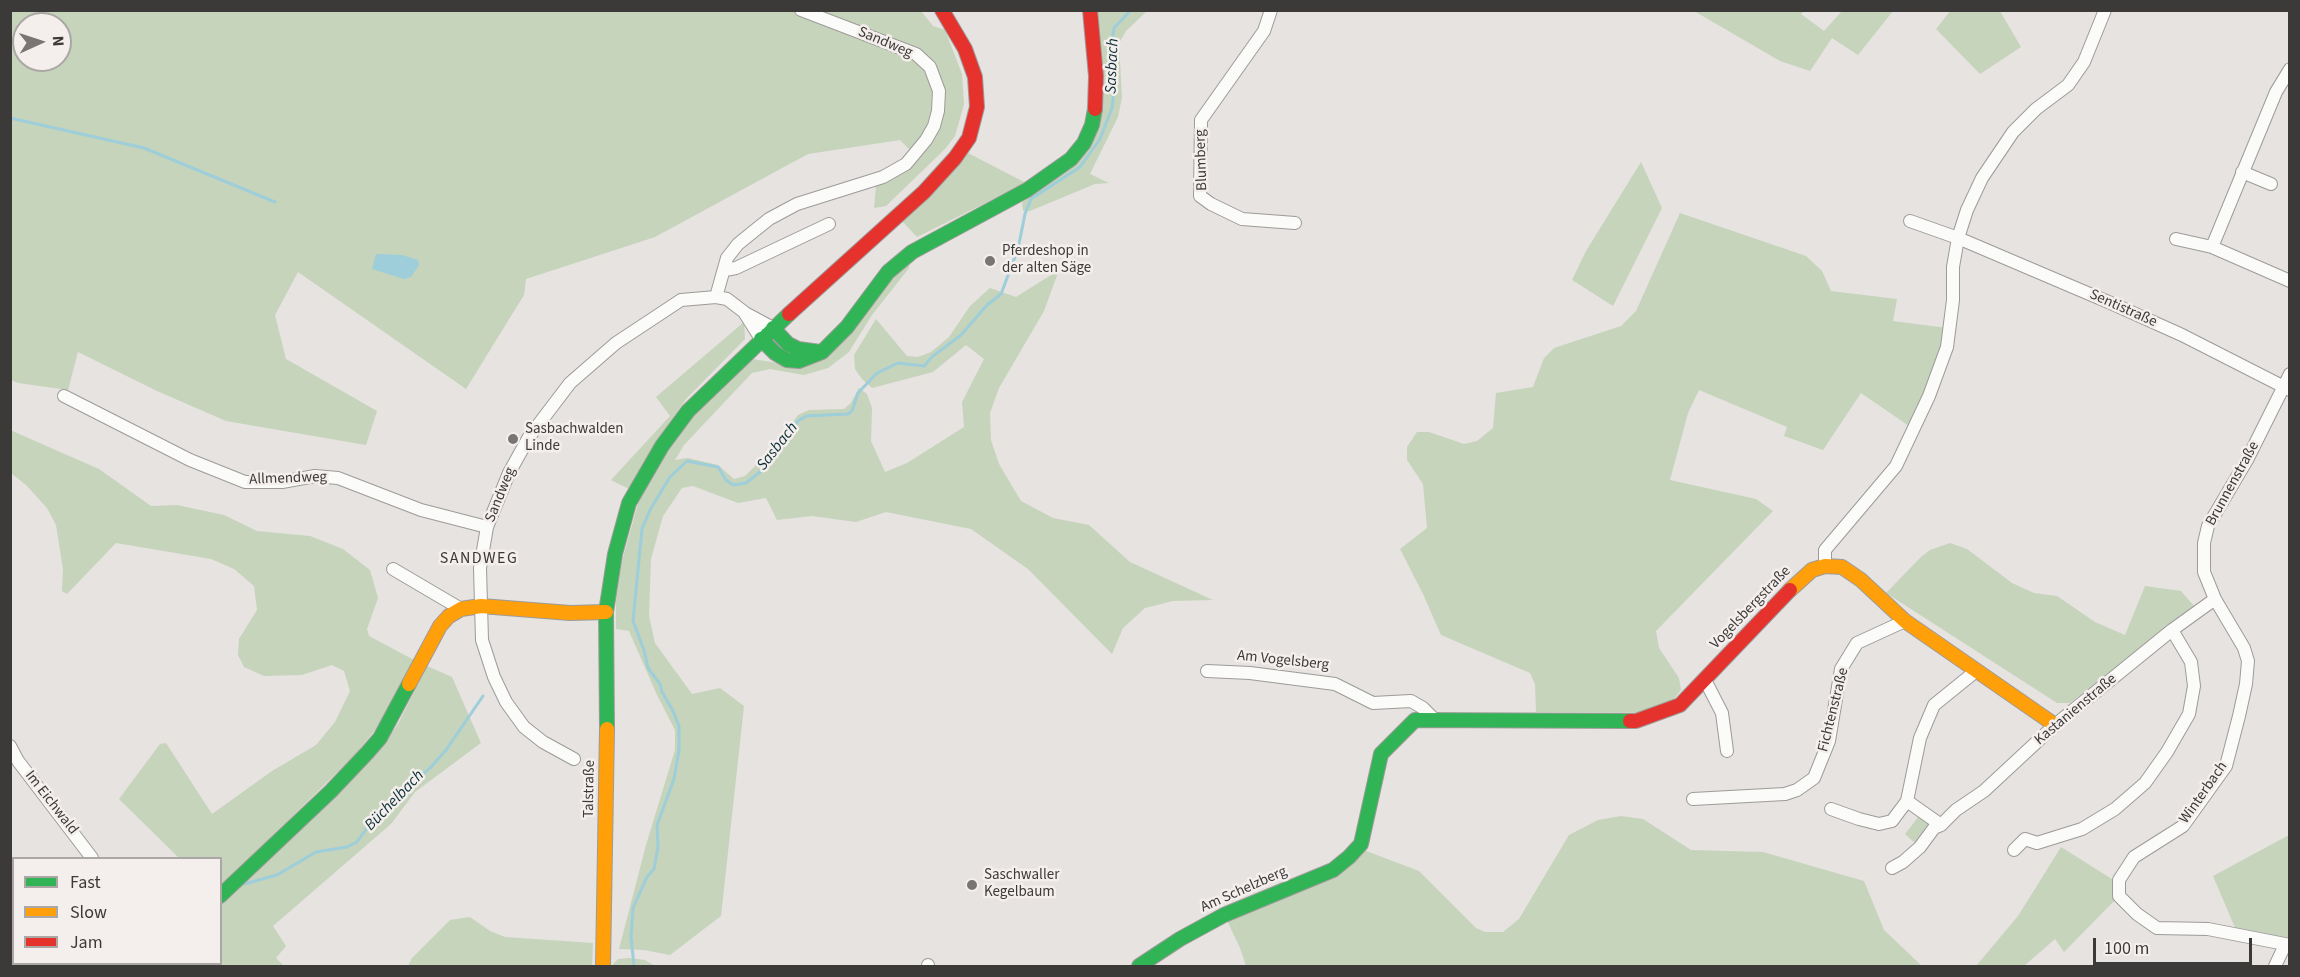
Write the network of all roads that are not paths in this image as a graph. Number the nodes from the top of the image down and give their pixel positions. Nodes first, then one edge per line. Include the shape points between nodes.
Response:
1 (801, 10) edge
2 (942, 10) edge
3 (1090, 10) edge
4 (1271, 10) edge
5 (2105, 10) edge
6 (2289, 69) edge
7 (2242, 172) junction
8 (2271, 184) dead end
9 (1910, 221) dead end
10 (1295, 223) dead end
11 (829, 224) dead end
12 (1958, 238) junction
13 (2176, 239) dead end
14 (2212, 247) junction
15 (725, 270) junction
16 (2289, 281) edge
17 (716, 297) junction
18 (744, 312) junction
19 (773, 328) junction
20 (761, 339) junction
21 (822, 352) junction
22 (2289, 374) edge
23 (2287, 389) edge
24 (64, 396) dead end
25 (487, 527) junction
26 (1825, 566) junction
27 (393, 569) dead end
28 (2215, 598) junction
29 (481, 606) junction
30 (461, 609) junction
31 (606, 612) junction
32 (1905, 621) junction
33 (2172, 630) junction
34 (1207, 671) dead end
35 (1976, 671) junction
36 (1705, 680) junction
37 (1435, 720) junction
38 (2055, 725) junction
39 (10, 746) edge
40 (1727, 751) dead end
41 (574, 759) dead end
42 (1693, 799) dead end
43 (1907, 801) junction
44 (1832, 809) dead end
45 (1941, 825) junction
46 (2014, 850) dead end
47 (91, 857) edge
48 (1892, 868) dead end
49 (222, 894) edge
50 (2287, 945) edge
51 (603, 966) edge
52 (1140, 966) edge
53 (2276, 966) edge

1 - 15 street, Sandweg via 916,54 930,67 939,91 939,111 926,140 906,164 883,177 797,204 769,219 738,244 727,258
2 - 19 main road, Talstraße via 965,49 975,77 977,108 969,138 924,192
3 - 21 main road via 1096,103 1084,143 1071,159 1027,190 912,252 888,272 847,327
4 - 10 street, Blumberg via 1264,31 1201,120 1200,196 1242,219
5 - 12 street via 2084,62 2068,85 2013,132 1982,178
6 - 7 street
7 - 8 street
7 - 14 street
9 - 12 street, Sentistraße
11 - 15 street
12 - 23 street, Sentistraße via 2182,335
12 - 26 street via 1947,346 1929,396 1896,466 1825,550
13 - 14 street
14 - 16 street
15 - 17 street, Sandweg
17 - 18 street via 727,299
17 - 25 street, Sandweg via 681,300 616,343 570,383 518,453
18 - 19 street
18 - 20 street
19 - 20 main road, Talstraße
19 - 21 main road via 798,349
20 - 21 main road via 787,360 799,362
20 - 31 main road, Talstraße via 688,411 656,455 629,503 615,554
22 - 23 street, Brunnenstraße
23 - 28 street, Brunnenstraße via 2208,526 2204,572
24 - 25 street, Allmendweg via 190,460 245,482 338,478 421,510
25 - 29 street, Sandweg via 480,568
26 - 32 main road via 1842,567 1861,579
26 - 36 main road, Vogelsbergstraße via 1812,570 1800,581
27 - 30 street
28 - 33 street, Kastanienstraße
28 - 50 street, Winterbach via 2248,661 2240,716 2226,766 2183,826 2134,857 2119,880 2119,896 2157,928 2208,929
29 - 30 main road
29 - 31 main road
29 - 41 street, Sandweg via 482,640 506,702 524,727
30 - 49 main road via 440,626 380,738 368,753
31 - 51 main road, Talstraße
32 - 35 main road
32 - 42 street, Fichtenstraße via 1857,643 1841,669 1828,741 1814,778 1785,794
33 - 38 street, Kastanienstraße
33 - 46 street via 2191,662 2194,686 2189,714 2145,783 2082,829 2037,843 2025,839
34 - 37 street, Am Vogelsberg via 1335,684 1373,703 1411,701
35 - 38 main road
35 - 43 street via 1934,705 1920,738
36 - 37 main road, Vogelsbergstraße via 1680,705 1636,721
36 - 40 street via 1722,713
37 - 52 main road, Am Schelzberg via 1415,720 1381,754 1361,844 1349,857 1333,870 1224,915
38 - 45 street, Kastanienstraße
39 - 47 street, Im Eichwald
43 - 44 street via 1892,821 1879,824
43 - 45 street
45 - 48 street, Kastanienstraße via 1934,828 1920,848
50 - 53 street, Winterbach

